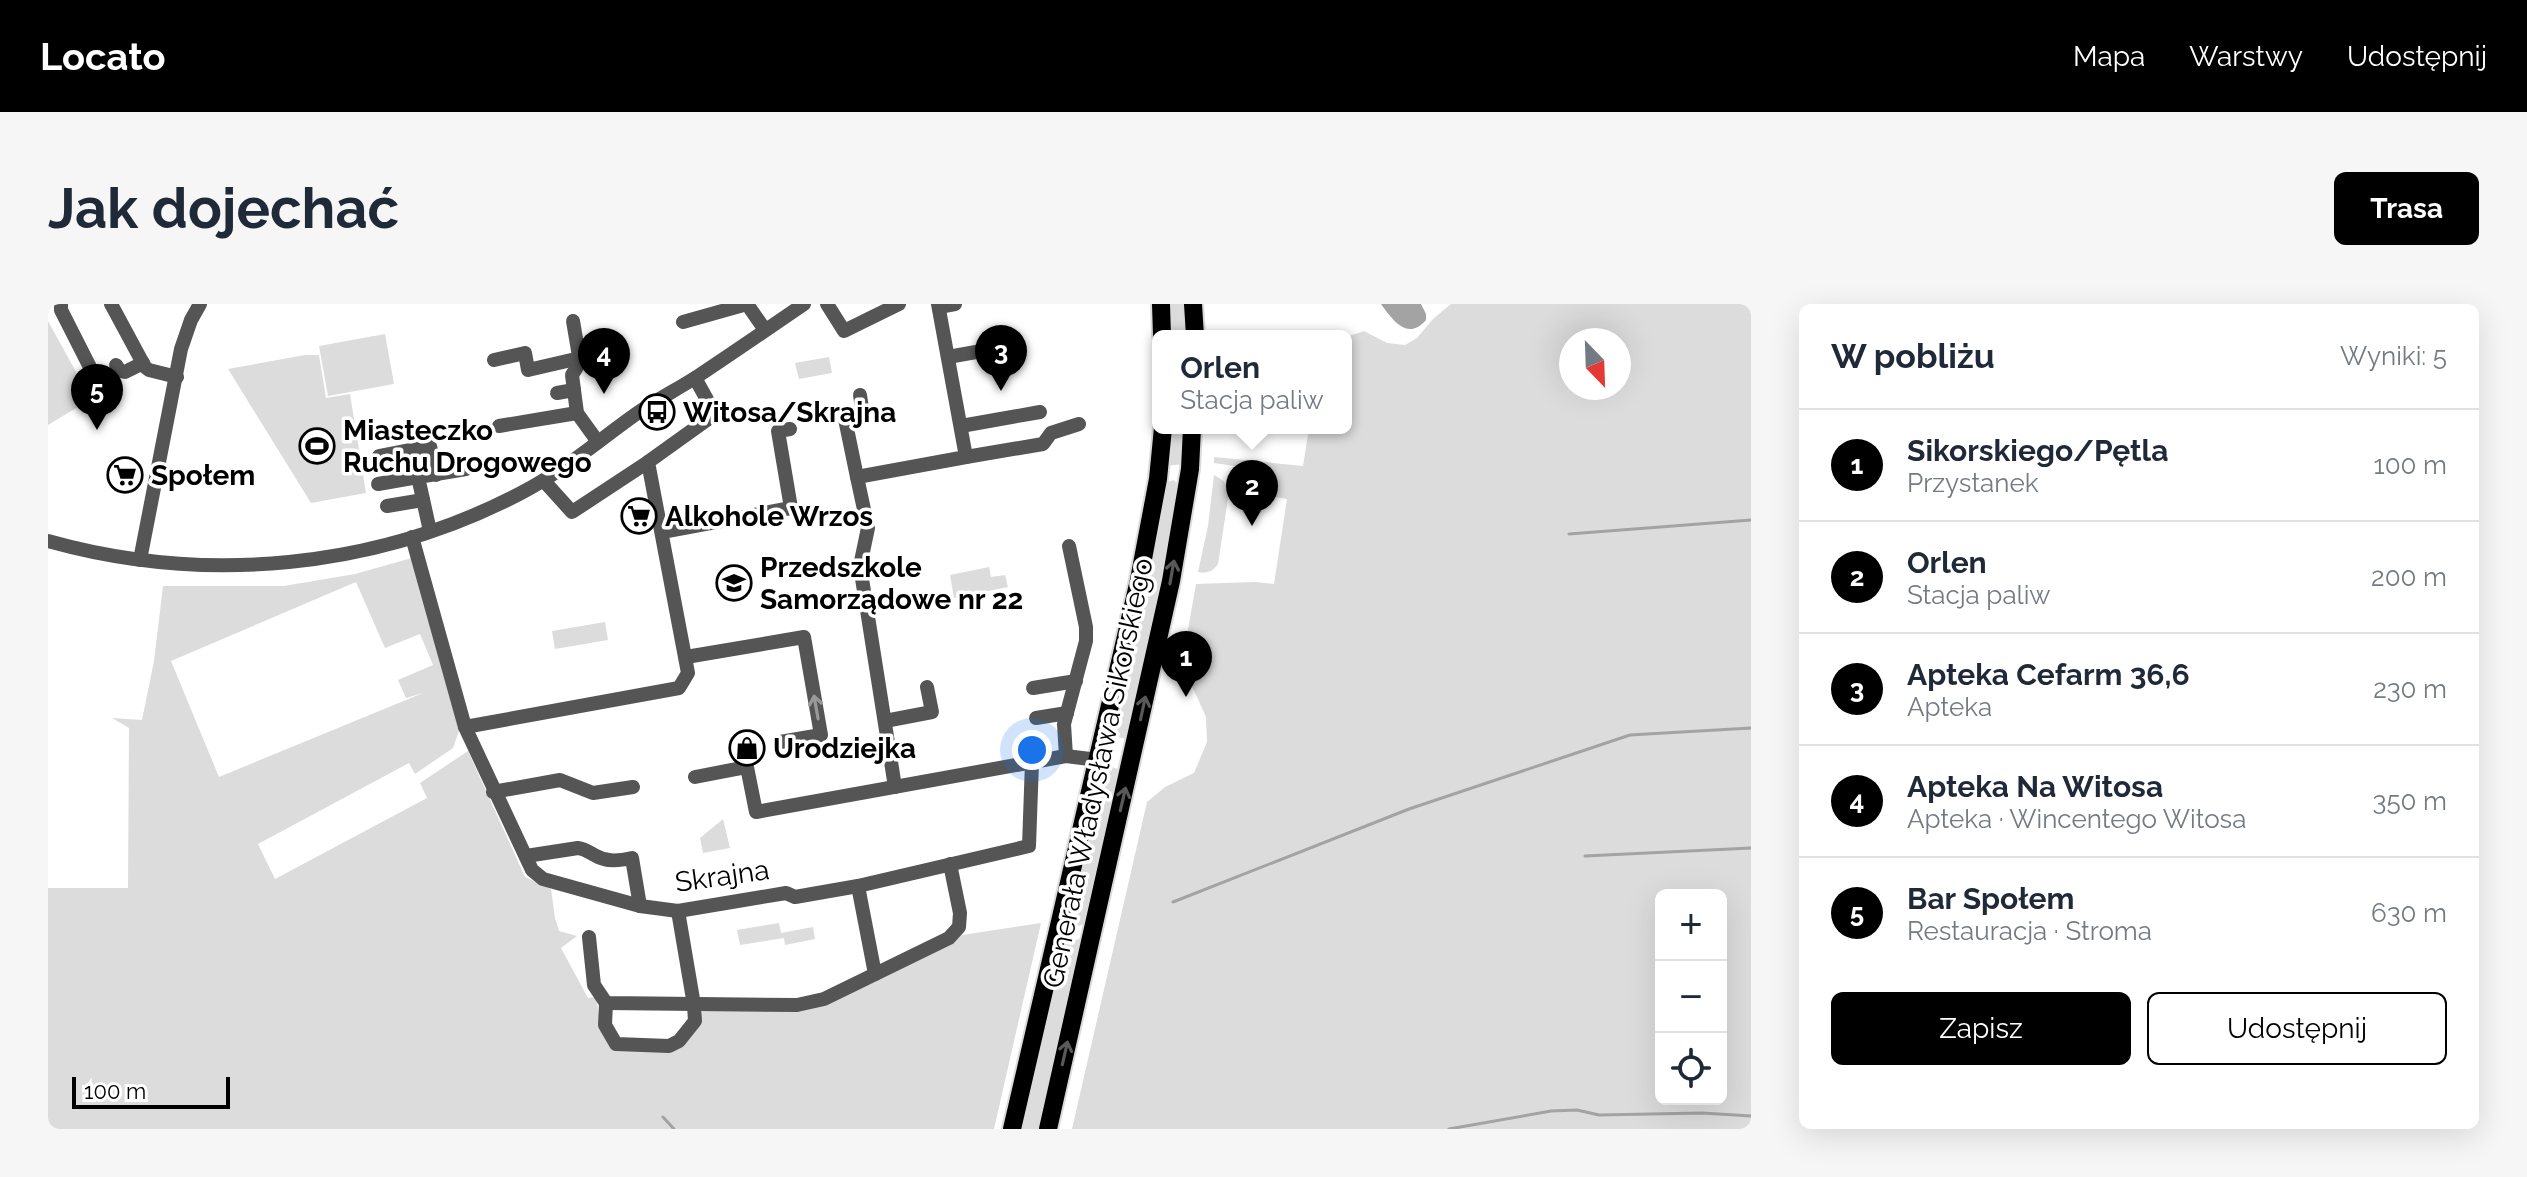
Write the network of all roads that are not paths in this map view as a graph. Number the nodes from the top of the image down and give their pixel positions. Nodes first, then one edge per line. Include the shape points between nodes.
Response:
1 (61, 304) edge
2 (111, 304) edge
3 (200, 304) edge
4 (747, 304) edge
5 (804, 304) edge
6 (827, 304) edge
7 (899, 304) edge
8 (955, 304) edge
9 (1161, 304) edge
10 (1193, 304) edge
11 (939, 306) edge
12 (573, 321) dead end
13 (683, 322) dead end
14 (765, 330) junction
15 (1162, 330) edge
16 (1195, 330) edge
17 (987, 350) dead end
18 (948, 357) junction
19 (580, 358) junction
20 (494, 360) dead end
21 (143, 363) junction
22 (116, 365) dead end
23 (177, 377) junction
24 (695, 378) junction
25 (97, 381) dead end
26 (574, 390) junction
27 (557, 393) dead end
28 (860, 395) dead end
29 (1040, 412) dead end
30 (577, 413) junction
31 (1079, 424) dead end
32 (499, 426) dead end
33 (961, 426) junction
34 (790, 429) dead end
35 (1162, 434) edge
36 (1192, 434) edge
37 (598, 442) junction
38 (379, 456) dead end
39 (966, 457) junction
40 (648, 462) junction
41 (466, 469) dead end
42 (1190, 469) junction
43 (436, 475) junction
44 (418, 477) junction
45 (857, 477) junction
46 (1158, 479) junction
47 (544, 481) junction
48 (378, 484) dead end
49 (423, 500) junction
50 (387, 506) dead end
51 (430, 531) junction
52 (662, 532) junction
53 (412, 537) junction
54 (48, 541) edge
55 (1069, 546) dead end
56 (140, 560) junction
57 (686, 657) junction
58 (1076, 681) junction
59 (927, 687) dead end
60 (1033, 688) dead end
61 (1067, 713) junction
62 (1036, 718) dead end
63 (885, 721) junction
64 (465, 727) junction
65 (1102, 741) junction
66 (780, 742) dead end
67 (1066, 756) junction
68 (1098, 760) junction
69 (1032, 762) junction
70 (1130, 769) junction
71 (695, 777) dead end
72 (633, 787) dead end
73 (895, 787) junction
74 (493, 792) junction
75 (526, 856) junction
76 (950, 864) junction
77 (858, 886) junction
78 (640, 906) junction
79 (678, 911) junction
80 (1060, 919) junction
81 (1094, 926) junction
82 (589, 937) dead end
83 (875, 974) junction
84 (606, 1003) junction
85 (694, 1005) junction
86 (1012, 1129) edge
87 (1048, 1129) edge

1 - 25 street
2 - 21 street
3 - 23 street via 187,331
4 - 13 street
4 - 14 street
5 - 14 street
6 - 7 street via 844,331
8 - 11 street
9 - 15 main road
10 - 16 main road
11 - 18 street
12 - 19 street
14 - 24 street
17 - 18 street
18 - 33 street
19 - 20 street via 528,370 525,353
19 - 26 street via 572,375
21 - 22 street via 125,372
21 - 23 street via 149,370
23 - 56 street
24 - 37 street
24 - 40 street via 715,414
26 - 27 street
26 - 30 street
28 - 45 street via 863,415 845,419
29 - 33 street
30 - 32 street
30 - 37 street
31 - 39 street via 1051,433 1043,444
33 - 39 street
34 - 52 street via 778,431 791,508
35 - 46 main road, Generała Władysława Sikorskiego
36 - 42 main road, Generała Władysława Sikorskiego
37 - 47 street
38 - 43 street via 430,446
39 - 45 street
40 - 47 street via 572,512
40 - 52 street
41 - 43 street
42 - 46 main road via 1173,470
70 -> 42 main road, Generała Władysława Sikorskiego
43 - 44 street
44 - 48 street
44 - 49 street
45 - 63 street via 868,528 860,566
46 - 65 main road, Generała Władysława Sikorskiego
47 - 51 street
49 - 50 street
49 - 51 street
51 - 53 street
52 - 57 street
53 - 56 street via 283,563 216,566
53 - 64 street, Skrajna
54 - 56 street
55 - 58 street via 1086,627
57 - 64 street via 688,673 679,688
66 -> 57 street via 821,735 804,637
58 - 60 street
58 - 61 street
59 - 63 street via 932,712
61 - 62 street
61 - 67 street
63 - 73 street
64 - 74 street, Skrajna
65 - 68 main road, Generała Władysława Sikorskiego
65 - 70 main road via 1116,763
67 - 68 street
67 - 69 street
68 - 80 main road, Generała Władysława Sikorskiego
69 - 73 street
69 - 76 street, Skrajna via 1029,846
81 -> 70 main road, Generała Władysława Sikorskiego
71 - 73 street via 747,767 756,812
72 - 74 street via 593,793 560,780
74 - 75 street, Skrajna
75 - 78 street, Skrajna via 543,879
75 - 78 street via 578,848 601,859 632,858
76 - 77 street, Skrajna
76 - 83 street via 959,927 949,938
77 - 79 street, Skrajna
77 - 83 street
78 - 79 street, Skrajna
79 - 85 street
80 - 81 main road via 1072,932 1084,933
80 - 86 main road, Generała Władysława Sikorskiego
87 -> 81 main road, Generała Władysława Sikorskiego
82 - 84 street via 594,985
83 - 85 street via 824,999 797,1005
84 - 85 street
84 - 85 street via 605,1025 616,1044 669,1046 695,1021

